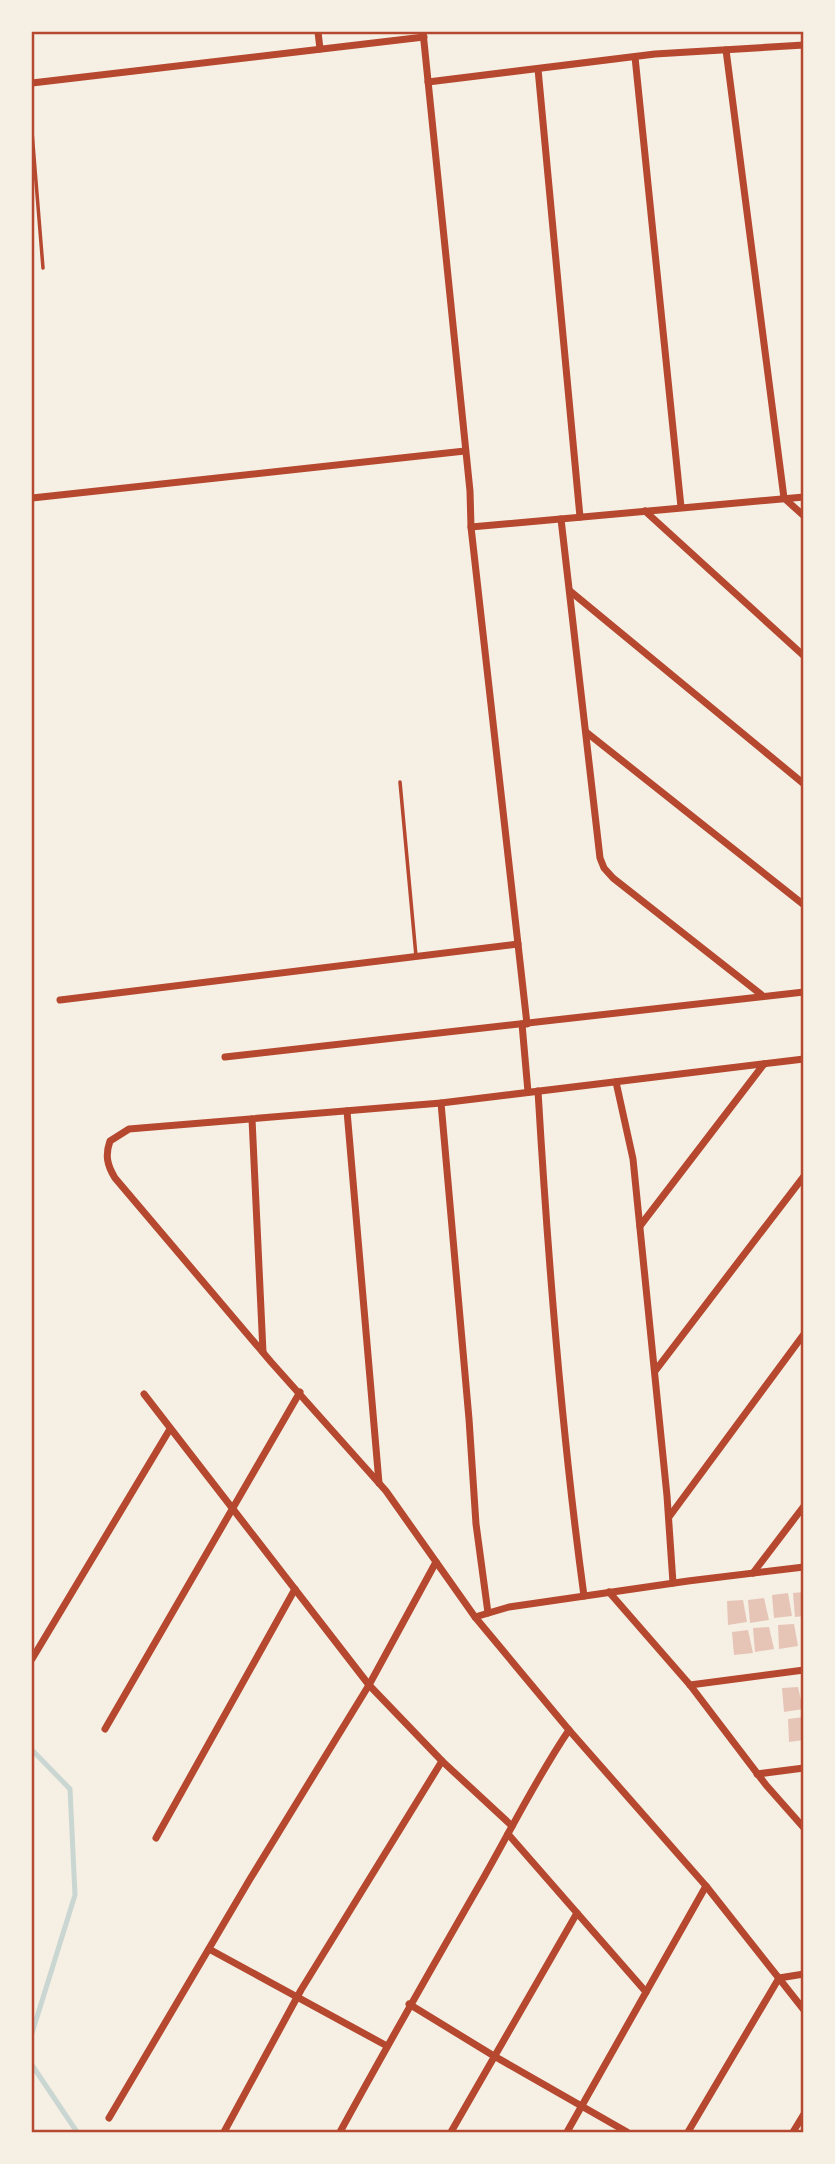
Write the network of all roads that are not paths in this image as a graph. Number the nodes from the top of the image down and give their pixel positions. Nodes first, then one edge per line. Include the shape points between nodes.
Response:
1 (318, 32) edge
2 (423, 34) edge
3 (803, 45) edge
4 (320, 49) junction
5 (726, 50) junction
6 (635, 57) junction
7 (538, 69) junction
8 (428, 82) junction
9 (32, 83) edge
10 (32, 132) edge
11 (43, 268) dead end
12 (465, 451) junction
13 (803, 496) edge
14 (32, 498) edge
15 (784, 498) junction
16 (681, 507) junction
17 (645, 511) junction
18 (803, 516) edge
19 (580, 517) junction
20 (561, 519) junction
21 (471, 527) junction
22 (569, 591) junction
23 (803, 656) edge
24 (586, 732) junction
25 (400, 782) dead end
26 (803, 784) edge
27 (803, 905) edge
28 (518, 944) junction
29 (416, 956) junction
30 (803, 992) edge
31 (763, 996) junction
32 (60, 1000) dead end
33 (524, 1024) junction
34 (225, 1057) dead end
35 (803, 1059) edge
36 (764, 1064) junction
37 (616, 1082) junction
38 (538, 1091) junction
39 (527, 1092) junction
40 (441, 1103) junction
41 (347, 1111) junction
42 (252, 1119) junction
43 (803, 1176) edge
44 (640, 1226) junction
45 (803, 1334) edge
46 (263, 1352) junction
47 (654, 1371) junction
48 (300, 1392) junction
49 (144, 1394) dead end
50 (170, 1429) junction
51 (379, 1483) junction
52 (803, 1506) edge
53 (233, 1509) junction
54 (668, 1517) junction
55 (436, 1562) junction
56 (803, 1567) edge
57 (754, 1573) junction
58 (673, 1583) junction
59 (295, 1589) junction
60 (609, 1592) junction
61 (584, 1596) junction
62 (488, 1613) junction
63 (475, 1617) junction
64 (32, 1658) edge
65 (803, 1670) edge
66 (369, 1685) junction
67 (690, 1685) junction
68 (105, 1729) dead end
69 (569, 1730) junction
70 (442, 1761) junction
71 (803, 1768) edge
72 (757, 1774) junction
73 (512, 1826) junction
74 (803, 1828) edge
75 (508, 1834) junction
76 (156, 1838) dead end
77 (706, 1886) junction
78 (577, 1913) junction
79 (209, 1949) junction
80 (803, 1974) edge
81 (779, 1978) junction
82 (646, 1992) junction
83 (297, 1997) junction
84 (410, 2004) junction
85 (803, 2010) edge
86 (387, 2046) junction
87 (494, 2056) junction
88 (581, 2108) junction
89 (803, 2114) edge
90 (109, 2119) dead end
91 (224, 2133) edge
92 (340, 2133) edge
93 (451, 2133) edge
94 (567, 2133) edge
95 (627, 2133) edge
96 (688, 2133) edge
97 (793, 2133) edge

1 - 4 street
2 - 4 street
2 - 8 street
3 - 5 street
4 - 9 street
5 - 6 street
5 - 15 street
6 - 7 street
6 - 16 street
7 - 8 street
7 - 19 street
8 - 12 street
10 - 11 lane
12 - 14 street
12 - 21 street
13 - 15 street
15 - 16 street
15 - 18 street
16 - 17 street
17 - 19 street
17 - 23 street
19 - 20 street
20 - 21 street
20 - 22 street
21 - 28 street
22 - 24 street
22 - 26 street
24 - 27 street
24 - 31 street via 604,868
25 - 29 lane
28 - 29 street
28 - 33 street
29 - 32 street
30 - 31 street
31 - 33 street
33 - 34 street
33 - 39 street
35 - 36 street
36 - 37 street
36 - 44 street
37 - 38 street
37 - 44 street via 633,1159
38 - 39 street
38 - 61 street via 549,1275
39 - 40 street
40 - 41 street
40 - 62 street via 476,1524
41 - 42 street
41 - 51 street
42 - 46 street
42 - 46 street via 129,1129 110,1140 106,1153 115,1178
43 - 47 street
44 - 47 street
45 - 54 street
46 - 48 street
47 - 54 street
48 - 51 street
48 - 53 street
49 - 50 street
50 - 53 street
50 - 64 street
51 - 55 street
52 - 57 street
53 - 59 street
53 - 68 street
54 - 58 street
55 - 63 street
55 - 66 street
56 - 57 street
57 - 58 street
58 - 60 street
59 - 66 street
59 - 76 street
60 - 61 street
60 - 67 street
61 - 62 street
62 - 63 street
63 - 69 street
65 - 67 street
66 - 70 street
66 - 79 street
67 - 72 street
69 - 73 street
69 - 77 street
70 - 73 street
70 - 83 street
71 - 72 street
72 - 74 street
73 - 75 street
75 - 78 street
75 - 84 street
77 - 81 street
77 - 82 street
78 - 82 street
78 - 87 street
79 - 83 street
79 - 90 street
80 - 81 street
81 - 85 street
81 - 96 street
82 - 88 street
83 - 86 street
83 - 91 street
84 - 86 street
84 - 87 street
86 - 92 street
87 - 88 street
87 - 93 street
88 - 94 street
88 - 95 street
89 - 97 street

